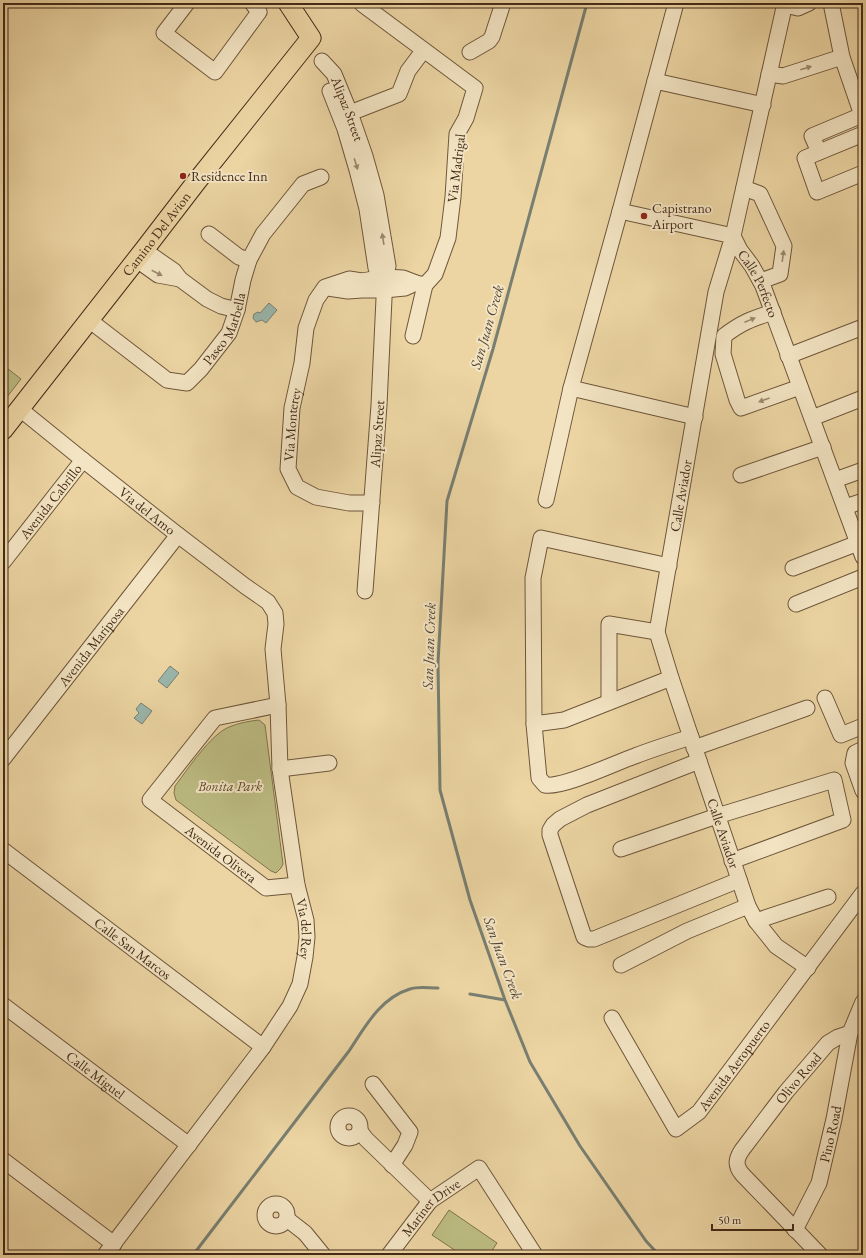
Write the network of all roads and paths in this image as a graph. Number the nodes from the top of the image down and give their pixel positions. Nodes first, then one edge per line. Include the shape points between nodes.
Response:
1 (187, 3) edge
2 (252, 3) edge
3 (288, 3) edge
4 (502, 3) edge
5 (676, 3) edge
6 (809, 3) edge
7 (831, 3) edge
8 (362, 4) dead end
9 (785, 4) edge
10 (311, 38) junction
11 (423, 51) junction
12 (470, 52) dead end
13 (842, 57) junction
14 (322, 61) junction
15 (770, 74) junction
16 (655, 81) junction
17 (763, 105) junction
18 (350, 113) junction
19 (862, 116) edge
20 (863, 134) edge
21 (819, 152) junction
22 (863, 173) edge
23 (321, 177) dead end
24 (744, 188) junction
25 (620, 211) junction
26 (209, 234) dead end
27 (733, 236) junction
28 (140, 255) junction
29 (249, 260) junction
30 (761, 281) junction
31 (384, 284) junction
32 (421, 284) junction
33 (237, 310) junction
34 (773, 312) junction
35 (89, 320) junction
36 (863, 327) edge
37 (412, 336) dead end
38 (788, 356) junction
39 (800, 387) junction
40 (571, 388) junction
41 (863, 398) edge
42 (20, 409) junction
43 (695, 417) junction
44 (812, 418) junction
45 (3, 430) edge
46 (823, 447) junction
47 (83, 460) junction
48 (863, 470) edge
49 (741, 475) dead end
50 (835, 480) junction
51 (546, 500) dead end
52 (863, 502) edge
53 (372, 504) junction
54 (845, 507) junction
55 (178, 534) junction
56 (860, 550) edge
57 (3, 562) edge
58 (669, 566) junction
59 (794, 568) dead end
60 (863, 577) edge
61 (365, 590) dead end
62 (796, 604) dead end
63 (275, 613) joint
64 (657, 632) junction
65 (671, 678) junction
66 (825, 698) dead end
67 (609, 702) junction
68 (278, 705) junction
69 (807, 708) dead end
70 (534, 724) junction
71 (863, 726) edge
72 (694, 748) junction
73 (863, 749) edge
74 (3, 759) edge
75 (329, 763) dead end
76 (280, 769) junction
77 (863, 791) edge
78 (717, 816) junction
79 (621, 849) dead end
80 (3, 850) edge
81 (732, 861) junction
82 (739, 880) junction
83 (298, 884) junction
84 (863, 893) edge
85 (828, 897) dead end
86 (748, 906) junction
87 (756, 921) junction
88 (621, 965) dead end
89 (808, 968) junction
90 (863, 1002) edge
91 (3, 1004) edge
92 (612, 1018) dead end
93 (850, 1033) junction
94 (263, 1047) junction
95 (374, 1084) dead end
96 (360, 1131) dead end
97 (189, 1145) junction
98 (3, 1160) edge
99 (392, 1165) junction
100 (430, 1201) junction
101 (287, 1219) dead end
102 (796, 1230) junction
103 (110, 1249) edge
104 (323, 1255) edge
105 (389, 1255) edge
106 (535, 1255) edge
107 (820, 1255) edge

1 - 2 street via 164,33 215,72 259,12
3 - 10 main road, Alipaz Street
4 - 12 street via 492,37
5 - 16 street
6 - 9 street via 798,8
7 - 13 street
8 - 11 street, Via Madrigal
9 - 15 street, Calle Perfecto
10 - 14 street, Alipaz Street
10 - 28 main road, Camino Del Avion
11 - 18 street via 408,71 399,94
11 - 32 street, Via Madrigal via 474,88 466,118 457,134 448,238 435,274
15 -> 13 street via 783,76
13 - 19 street
14 - 18 street, Alipaz Street via 334,74
14 -> 31 street, Alipaz Street via 325,78 358,170 376,268
15 - 17 street, Calle Perfecto
16 - 17 street
16 - 25 street
17 - 24 street, Calle Perfecto
31 -> 18 street, Alipaz Street via 388,266 376,195
19 - 21 street via 812,136
20 - 21 street
21 - 22 street via 805,158 817,192
23 - 29 street, Paseo Marbella via 303,184 263,234
24 - 27 street, Calle Perfecto
30 -> 24 street via 780,274 784,246 760,194
25 - 27 street
25 - 40 street
26 - 29 street via 239,257
27 - 30 street, Calle Perfecto
27 - 43 street, Calle Aviador via 716,292
28 - 33 street via 174,271 180,279 207,299
28 - 35 main road, Camino Del Avion
29 - 33 street, Paseo Marbella
30 - 34 street, Calle Perfecto
31 - 32 street, Via Monterey via 403,278
31 - 53 street, Alipaz Street
31 - 53 street, Via Monterey via 349,279 325,287 316,300 306,328 302,363 292,408 288,469 297,486 316,497
32 - 37 street, Via Madrigal
33 - 35 street, Paseo Marbella via 229,333 187,383 167,380
34 - 38 street, Calle Perfecto
39 -> 34 street via 741,408 737,400 723,354 724,336 737,326
35 - 42 main road, Camino Del Avion
36 - 38 street
38 - 39 street, Calle Perfecto
39 - 44 street, Calle Perfecto
40 - 43 street
40 - 51 street
41 - 44 street
42 - 45 main road, Camino Del Avion
42 - 47 street, Via del Amo
43 - 58 street, Calle Aviador
44 - 46 street, Calle Perfecto
46 - 49 street
46 - 50 street, Calle Perfecto
47 - 55 street, Via del Amo
47 - 57 street, Avenida Cabrillo
48 - 50 street
50 - 54 street, Calle Perfecto
52 - 54 street
53 - 61 street, Alipaz Street
54 - 56 street, Calle Perfecto
55 - 63 street, Via del Amo via 268,602
55 - 74 street, Avenida Mariposa
56 - 59 street
58 - 64 street, Calle Aviador
58 - 70 street via 541,538 533,578
60 - 62 street
63 - 68 street, Via del Rey via 274,649
64 - 65 street, Calle Aviador
64 - 67 street via 609,624
65 - 67 street
65 - 72 street, Calle Aviador
66 - 71 street via 841,735
67 - 70 street via 564,720
68 - 76 street, Via del Rey
68 - 83 street, Avenida Olivera via 215,718 150,800 266,888
69 - 72 street
70 - 72 street via 539,778 545,785 551,786 579,778 636,755
72 - 78 street, Calle Aviador
72 - 82 street via 552,825 550,835 584,937 594,939
73 - 77 street via 855,753 853,763
75 - 76 street
76 - 83 street, Via del Rey
78 - 79 street
78 - 81 street, Calle Aviador
78 - 81 street via 834,780 843,820
80 - 94 street, Calle San Marcos
81 - 82 street, Calle Aviador
82 - 86 street, Calle Aviador
83 - 94 street, Via del Rey via 307,937 300,984 290,1006
84 - 89 street, Avenida Aeropuerto
85 - 87 street
86 - 87 street, Calle Aviador
86 - 88 street via 687,931
87 - 89 street, Calle Aviador via 776,946
89 - 92 street, Avenida Aeropuerto via 699,1112 676,1129
90 - 93 street
91 - 97 street, Calle Miguel
93 - 102 street, Pino Road via 819,1183
93 - 102 street, Olivo Road via 828,1043 786,1092 742,1150 736,1162 742,1174
94 - 97 street, Via del Rey
95 - 99 street via 410,1132
96 - 99 street
97 - 103 street, Via del Rey
98 - 103 street
99 - 100 street
100 - 105 street, Mariner Drive
100 - 106 street, Mariner Drive via 479,1168
101 - 104 street via 306,1233
102 - 107 street

